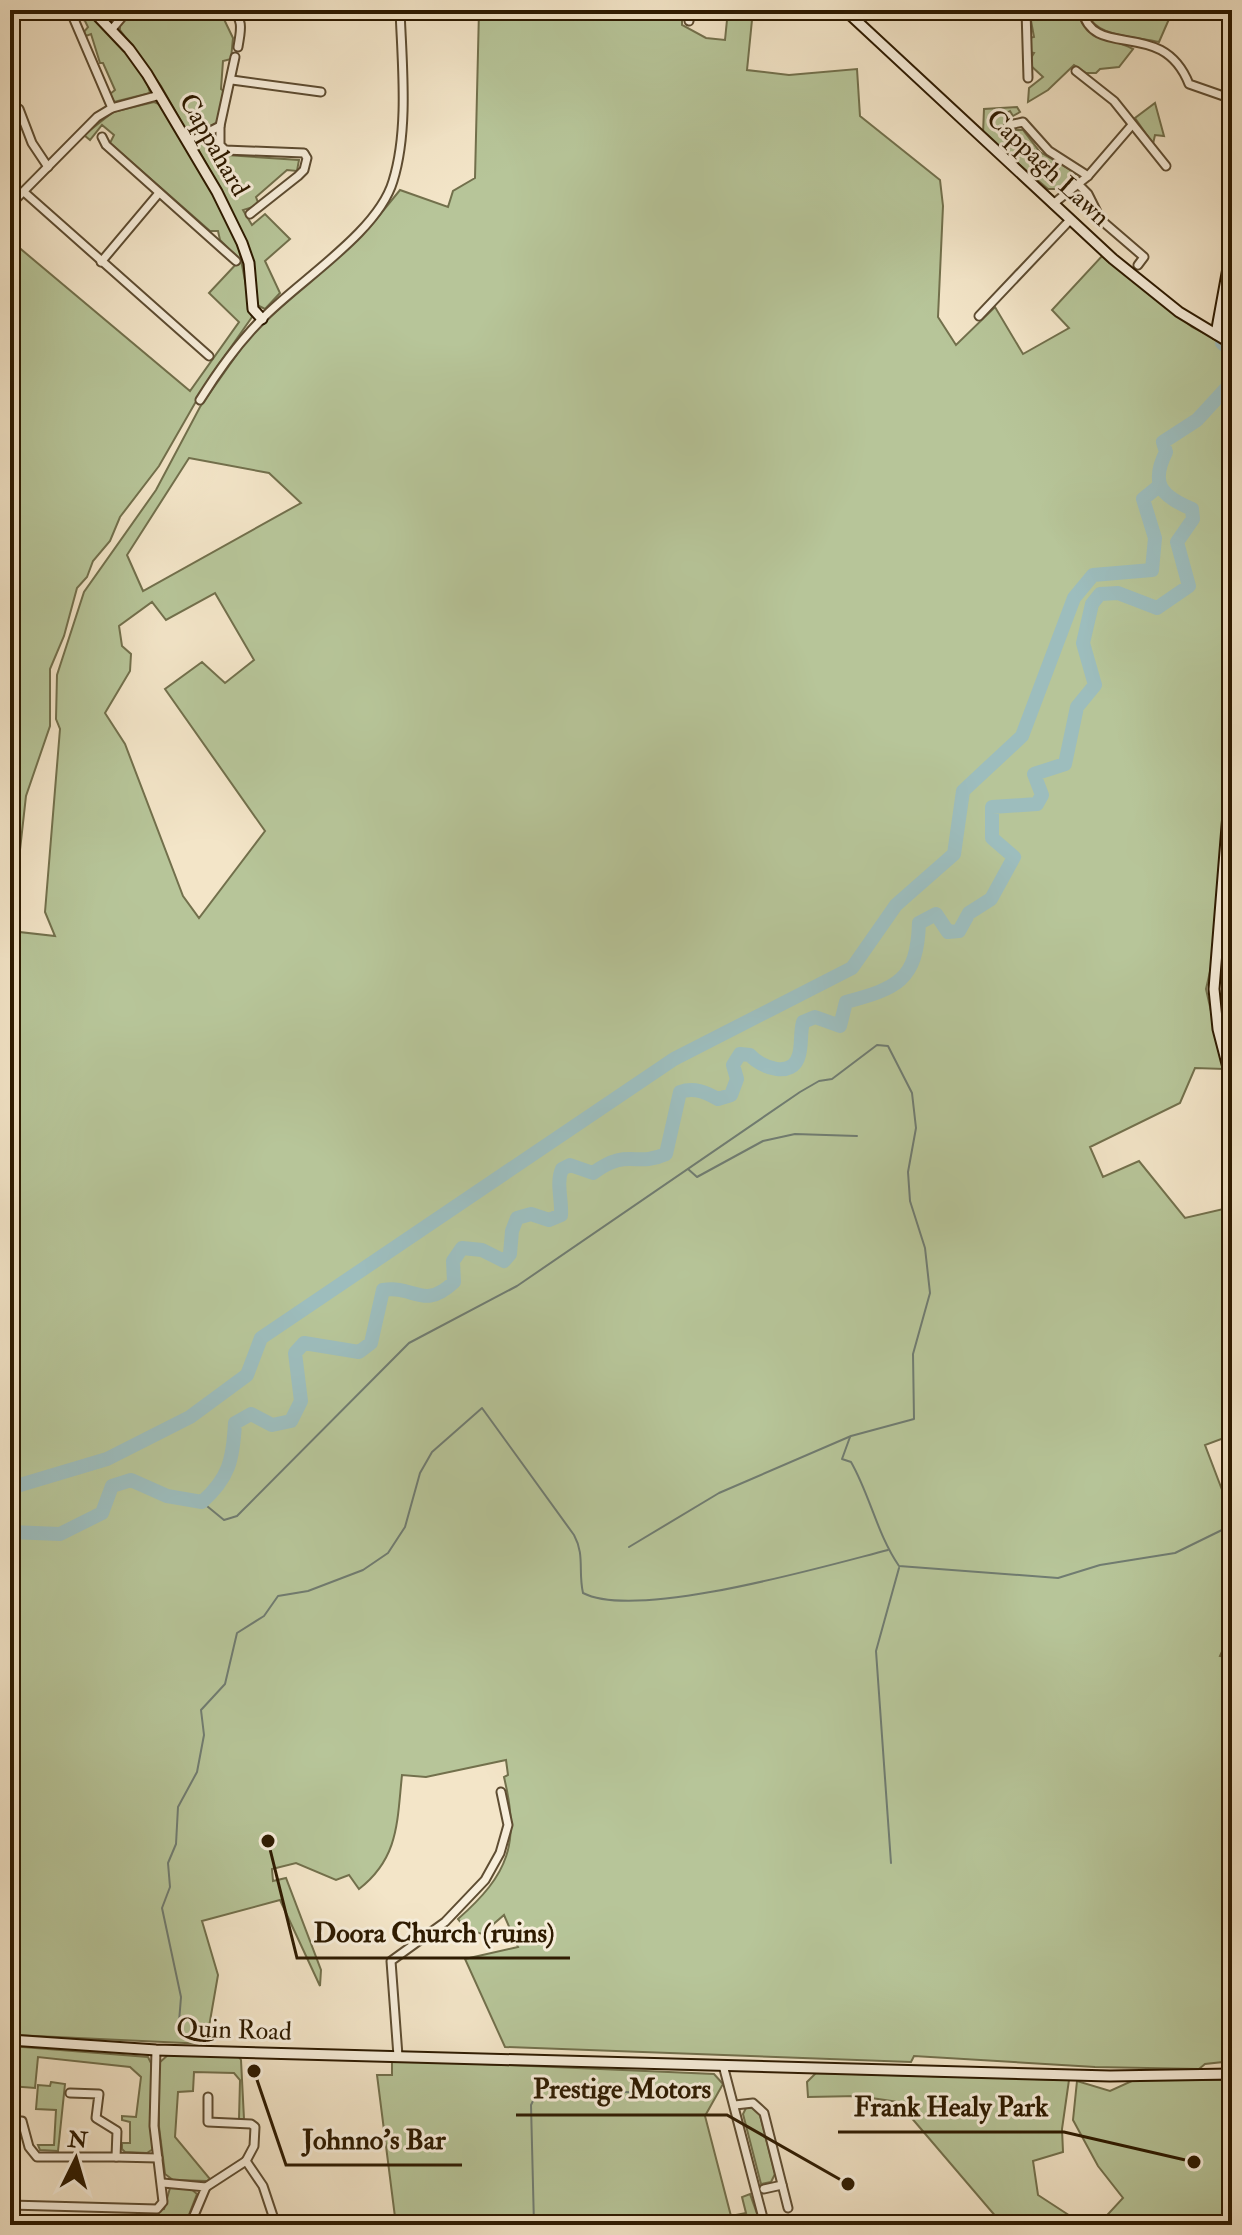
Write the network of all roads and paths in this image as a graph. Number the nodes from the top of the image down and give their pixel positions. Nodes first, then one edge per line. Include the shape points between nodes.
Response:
1 (92, 10) edge
2 (128, 10) edge
3 (231, 10) edge
4 (400, 10) edge
5 (691, 10) edge
6 (845, 10) edge
7 (1026, 10) edge
8 (1082, 10) edge
9 (73, 17) dead end
10 (689, 21) dead end
11 (112, 29) junction
12 (238, 47) dead end
13 (235, 57) dead end
14 (1076, 71) dead end
15 (1028, 78) dead end
16 (232, 80) junction
17 (321, 92) dead end
18 (160, 95) junction
19 (1232, 99) edge
20 (112, 108) junction
21 (19, 109) dead end
22 (1009, 125) dead end
23 (1132, 125) junction
24 (220, 126) junction
25 (102, 137) dead end
26 (189, 142) junction
27 (1166, 166) dead end
28 (48, 167) junction
29 (1088, 176) junction
30 (1078, 184) junction
31 (24, 192) junction
32 (159, 193) junction
33 (1053, 204) junction
34 (10, 205) edge
35 (250, 214) dead end
36 (1070, 220) junction
37 (1232, 246) edge
38 (236, 261) dead end
39 (101, 262) junction
40 (1138, 265) dead end
41 (979, 316) dead end
42 (262, 319) junction
43 (1216, 334) junction
44 (1232, 344) edge
45 (209, 356) dead end
46 (200, 400) dead end
47 (1232, 764) edge
48 (1232, 1083) edge
49 (501, 1792) dead end
50 (10, 2040) edge
51 (156, 2050) junction
52 (398, 2056) junction
53 (723, 2065) junction
54 (1232, 2074) edge
55 (70, 2093) dead end
56 (208, 2097) dead end
57 (735, 2105) junction
58 (10, 2121) edge
59 (116, 2157) junction
60 (158, 2158) junction
61 (246, 2161) junction
62 (163, 2183) junction
63 (782, 2185) junction
64 (206, 2187) junction
65 (764, 2189) dead end
66 (12, 2206) edge
67 (788, 2208) dead end
68 (14, 2225) edge
69 (190, 2225) edge
70 (276, 2225) edge
71 (777, 2225) edge

1 - 11 main road, Cappahard
2 - 11 street
3 - 12 street via 241,23
4 - 42 street via 403,107 393,182 371,220
5 - 10 street
6 - 33 main road, Cappagh Lawn
7 - 15 street
8 - 19 street via 1085,23 1101,36 1158,46 1181,64 1189,84
9 - 20 street
11 - 18 main road, Cappahard
13 - 16 street
14 - 23 street via 1114,101
16 - 17 street
16 - 24 street
18 - 20 street
18 - 26 main road, Cappahard
20 - 28 street
21 - 28 street
22 - 29 street via 1023,122 1049,151
23 - 27 street
23 - 29 street
24 - 26 street
24 - 35 street via 225,150 298,153 307,158 298,176
25 - 32 street
26 - 42 main road, Cappahard via 235,225 249,263 253,309
28 - 31 street
29 - 30 street
30 - 33 street
30 - 40 street via 1108,228 1144,257
31 - 34 street
31 - 39 street
32 - 38 street
32 - 39 street
33 - 36 main road, Cappagh Lawn
36 - 41 street
36 - 43 main road, Cappagh Lawn via 1179,312
37 - 43 main road
39 - 45 street
42 - 46 street
43 - 44 main road, Cappagh Lawn
47 - 48 main road via 1214,989
49 - 52 street via 508,1825 485,1880 445,1922 391,1961
50 - 51 main road, Quin Road
51 - 52 main road, Quin Road
51 - 60 street
52 - 53 main road, Quin Road
53 - 54 main road, Quin Road via 1110,2076
53 - 57 street
55 - 59 street via 99,2094 96,2118 117,2131
56 - 61 street via 208,2122 255,2127
57 - 63 street via 759,2105
57 - 71 street via 763,2218
58 - 59 street via 22,2121 37,2157
59 - 60 street
60 - 62 street
61 - 64 street
61 - 70 street via 263,2186
62 - 64 street
62 - 66 street via 163,2202 157,2209
63 - 65 street
63 - 67 street
64 - 69 street
66 - 68 street

